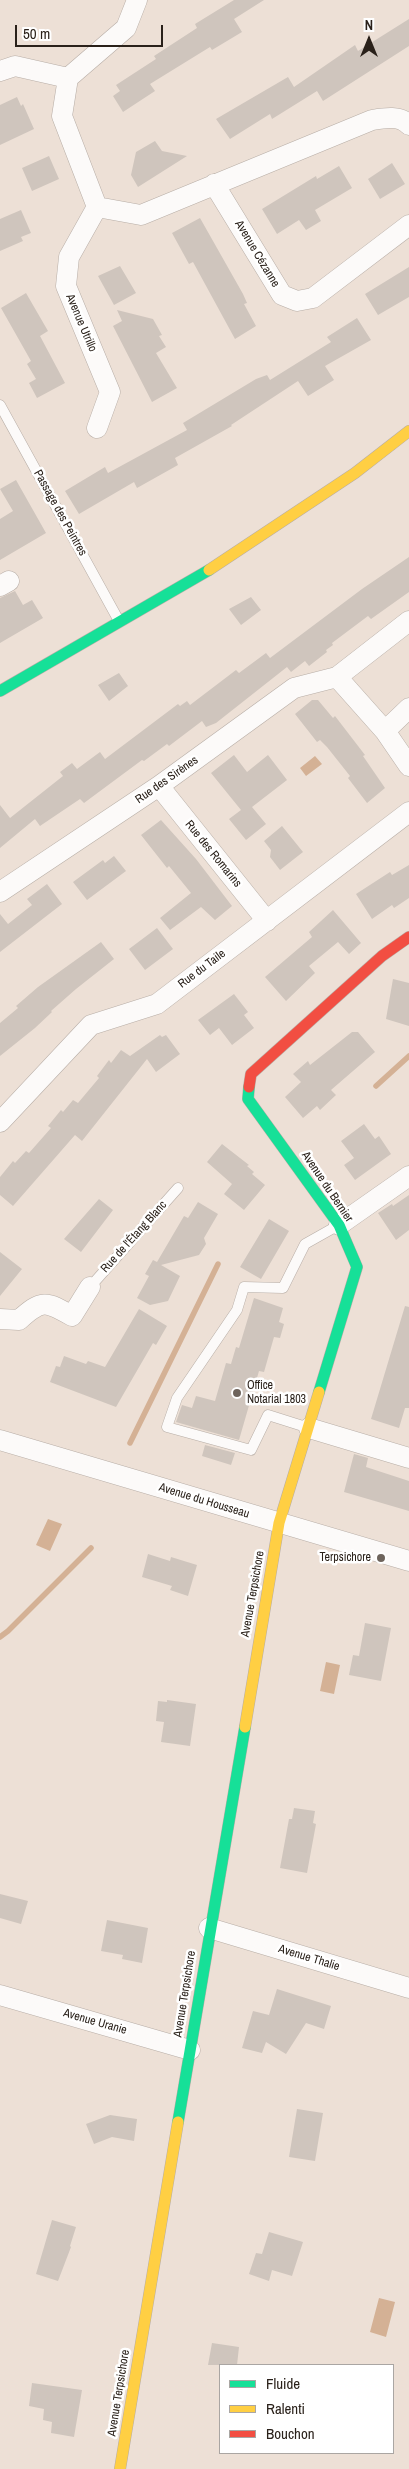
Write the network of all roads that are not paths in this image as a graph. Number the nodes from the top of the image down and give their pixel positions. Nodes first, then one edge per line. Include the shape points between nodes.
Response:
1 (137, 0) edge
2 (0, 71) edge
3 (68, 78) junction
4 (409, 126) edge
5 (214, 184) junction
6 (97, 208) junction
7 (409, 224) edge
8 (0, 405) edge
9 (97, 428) dead end
10 (409, 431) edge
11 (409, 621) edge
12 (120, 622) junction
13 (337, 677) junction
14 (0, 691) edge
15 (409, 708) edge
16 (385, 731) junction
17 (409, 766) edge
18 (159, 786) junction
19 (409, 812) edge
20 (0, 892) edge
21 (267, 921) junction
22 (409, 937) edge
23 (0, 1122) edge
24 (409, 1176) edge
25 (178, 1188) dead end
26 (339, 1225) junction
27 (90, 1287) joint
28 (0, 1319) edge
29 (310, 1428) junction
30 (0, 1440) edge
31 (409, 1458) edge
32 (279, 1523) junction
33 (409, 1561) edge
34 (209, 1928) junction
35 (409, 1988) edge
36 (0, 1995) edge
37 (190, 2050) junction
38 (120, 2469) edge

1 - 3 street via 126,28
2 - 3 street via 15,66
3 - 6 street via 62,116
4 - 5 street via 405,121 389,118 372,120
5 - 6 street via 141,215
5 - 7 street, Avenue Cézanne via 282,295 297,301 313,298
6 - 9 street, Avenue Utrillo via 69,257 66,286 110,392
8 - 12 lane, Passage des Peintres
10 - 12 street via 355,473 220,564
11 - 13 street
12 - 14 street
13 - 16 street
13 - 18 street, Rue des Sirènes via 294,688
15 - 16 street
16 - 17 street
18 - 20 street, Rue des Sirènes
18 - 21 street, Rue des Romarins
19 - 21 street, Rue du Taile
21 - 23 street, Rue du Taile via 157,1004 91,1025
22 - 26 street, Avenue du Bernier via 382,956 251,1074 248,1099
24 - 26 street
25 - 27 lane, Rue de l'Étang Blanc
26 - 29 street, Avenue du Bernier via 357,1267
26 - 29 lane via 305,1244 283,1288 244,1287 237,1310 177,1398 167,1427 251,1450 268,1414
27 - 28 street via 72,1316 49,1303 35,1305 19,1320
29 - 31 street
29 - 32 street, Avenue du Bernier
30 - 32 street, Avenue du Housseau
32 - 33 street, Avenue du Housseau
32 - 34 street, Avenue Terpsichore
34 - 35 street, Avenue Thalie
34 - 37 street, Avenue Terpsichore
36 - 37 street, Avenue Uranie
37 - 38 street, Avenue Terpsichore

